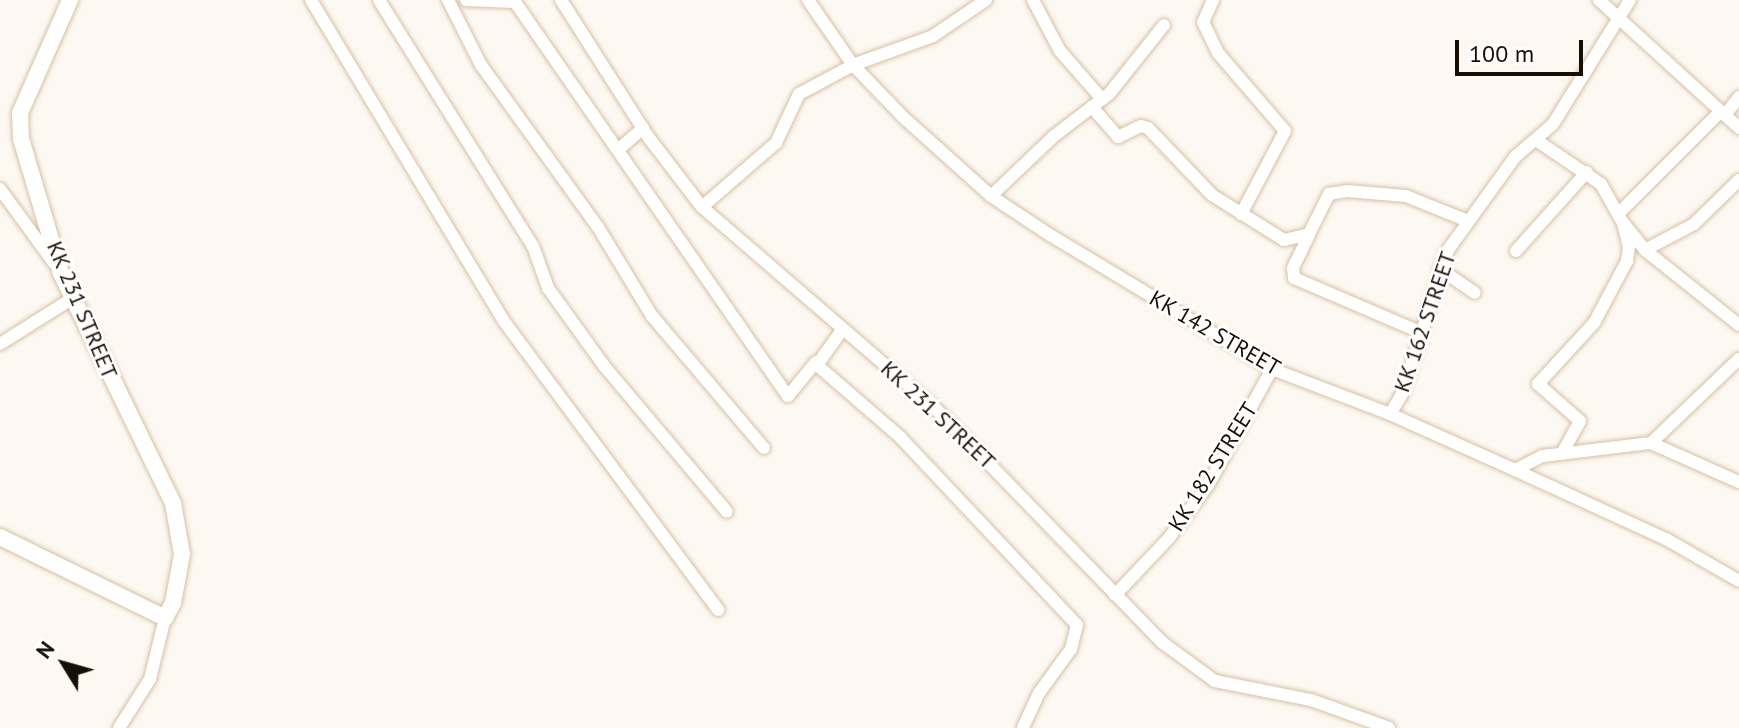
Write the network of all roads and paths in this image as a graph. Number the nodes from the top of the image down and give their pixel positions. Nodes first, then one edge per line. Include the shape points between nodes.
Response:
1 (70, 0) edge
2 (311, 0) edge
3 (379, 0) edge
4 (448, 0) edge
5 (466, 0) edge
6 (561, 0) edge
7 (808, 0) edge
8 (986, 0) edge
9 (1033, 0) edge
10 (1213, 0) edge
11 (1599, 0) edge
12 (1630, 0) edge
13 (514, 1) edge
14 (1620, 17) junction
15 (1164, 25) dead end
16 (853, 65) junction
17 (1739, 97) edge
18 (1097, 103) junction
19 (1723, 113) junction
20 (643, 128) junction
21 (1739, 128) edge
22 (1536, 140) junction
23 (619, 149) junction
24 (1587, 172) junction
25 (1739, 180) edge
26 (0, 189) edge
27 (991, 196) junction
28 (702, 207) junction
29 (1241, 214) junction
30 (1621, 218) junction
31 (1468, 221) junction
32 (1309, 234) junction
33 (1645, 250) junction
34 (1516, 251) dead end
35 (1440, 269) junction
36 (61, 273) junction
37 (1475, 293) dead end
38 (73, 298) junction
39 (1739, 325) edge
40 (842, 330) junction
41 (1420, 332) junction
42 (1, 341) edge
43 (1739, 359) edge
44 (816, 362) junction
45 (1272, 369) junction
46 (1390, 414) junction
47 (1651, 443) junction
48 (764, 448) dead end
49 (1562, 453) junction
50 (1515, 470) junction
51 (1739, 482) edge
52 (727, 512) dead end
53 (0, 537) edge
54 (1739, 581) edge
55 (1115, 595) junction
56 (718, 610) dead end
57 (165, 618) junction
58 (119, 728) edge
59 (1023, 728) edge
60 (1389, 728) edge

1 - 36 main road, KK 231 STREET via 34,73 19,126
2 - 56 street via 503,320
3 - 52 street via 533,246 548,288 605,367
4 - 48 street via 481,65 598,227 652,316
5 - 13 street
6 - 20 street, KK 231 STREET
7 - 16 street, KK 142 STREET
8 - 16 street via 933,36
9 - 18 street
10 - 29 street via 1203,22 1218,53 1285,131
11 - 14 street
12 - 14 street, KK 162 STREET
13 - 23 street
14 - 19 street
14 - 22 street, KK 162 STREET via 1586,78
15 - 18 street
16 - 27 street, KK 142 STREET
16 - 28 street via 799,94 776,143
17 - 19 street
18 - 27 street
18 - 29 street via 1118,137 1148,128 1212,195
19 - 21 street
19 - 30 street
20 - 23 street
20 - 28 street, KK 231 STREET
22 - 24 street
22 - 31 street, KK 162 STREET via 1515,157
23 - 44 street via 788,396
24 - 30 street via 1601,184
24 - 34 street
25 - 33 street via 1694,224
26 - 36 street
27 - 45 street, KK 142 STREET
28 - 40 street, KK 231 STREET
29 - 32 street via 1284,240
30 - 33 street
30 - 49 street via 1627,261 1594,323 1538,384 1580,421
31 - 32 street via 1406,196 1347,191 1329,194
31 - 35 street, KK 162 STREET
32 - 41 street via 1293,268 1294,278
33 - 39 street
35 - 37 street
35 - 41 street, KK 162 STREET
36 - 38 main road, KK 231 STREET
38 - 42 street
38 - 57 main road, KK 231 STREET via 173,503 182,554 178,586
40 - 44 street
40 - 55 street, KK 231 STREET via 934,407
41 - 46 street, KK 162 STREET via 1402,394
43 - 47 street
44 - 59 street via 900,437 1077,625 1071,649 1039,693
45 - 46 street, KK 142 STREET
45 - 55 street, KK 182 STREET via 1208,485 1169,538
46 - 50 street, KK 142 STREET
47 - 49 street
47 - 51 street
49 - 50 street
50 - 54 street, KK 142 STREET via 1666,539
53 - 57 main road
55 - 60 street, KK 231 STREET via 1207,677 1311,700
57 - 58 street via 150,679

